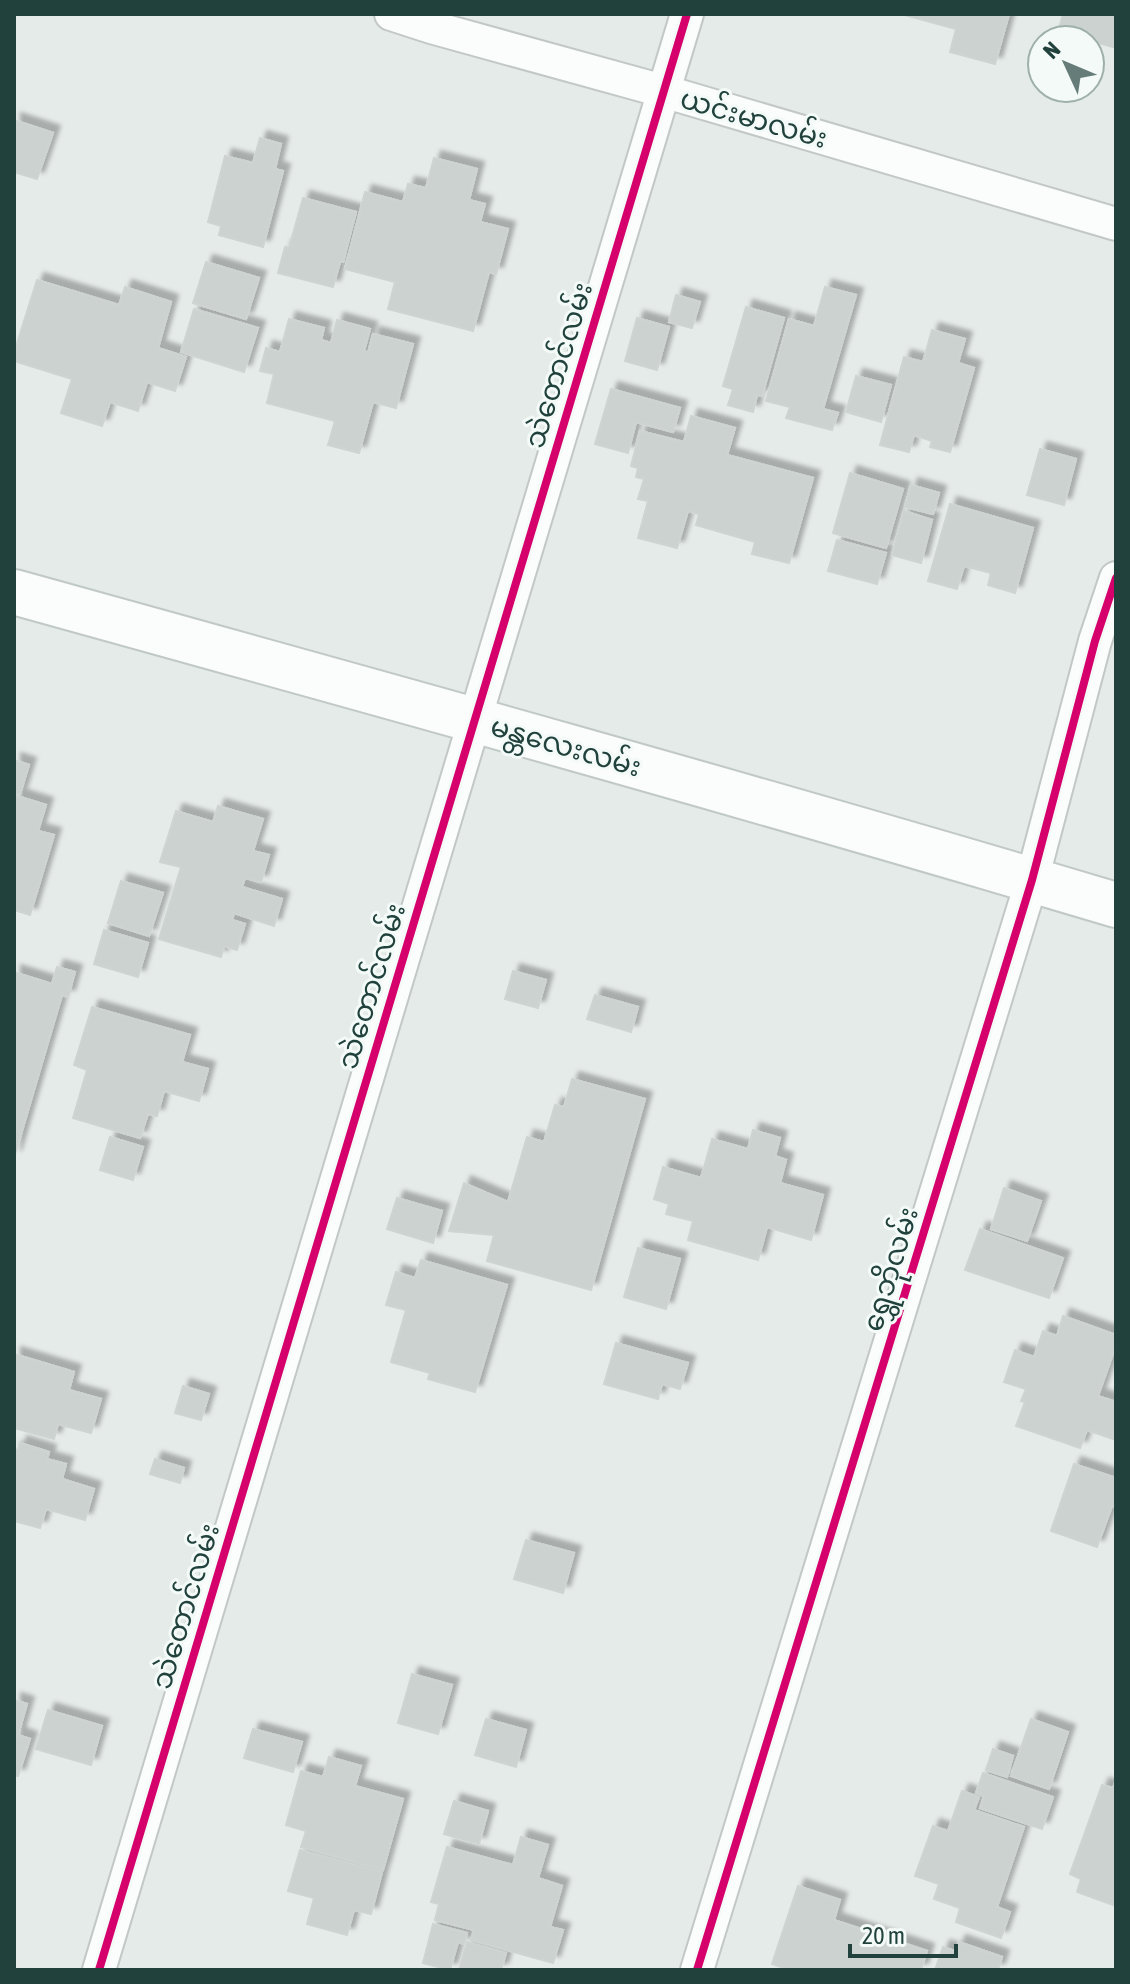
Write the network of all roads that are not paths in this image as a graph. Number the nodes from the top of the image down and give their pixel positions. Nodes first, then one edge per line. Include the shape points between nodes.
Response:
1 (391, 14) edge
2 (687, 14) edge
3 (663, 91) junction
4 (1116, 224) edge
5 (1116, 578) edge
6 (14, 592) edge
7 (474, 720) junction
8 (1032, 880) junction
9 (1116, 905) edge
10 (99, 1970) edge
11 (697, 1970) edge

1 - 3 street, ယင်းမာလမ်း
2 - 3 street, သဲတောင်လမ်း
3 - 4 street, ယင်းမာလမ်း
3 - 7 street, သဲတောင်လမ်း
5 - 8 street, ရွှေဘိုလမ်း
6 - 7 main road, မန္တလေးလမ်း
7 - 8 main road, မန္တလေးလမ်း
7 - 10 street, သဲတောင်လမ်း
8 - 9 main road, မန္တလေးလမ်း
8 - 11 street, ရွှေဘိုလမ်း

